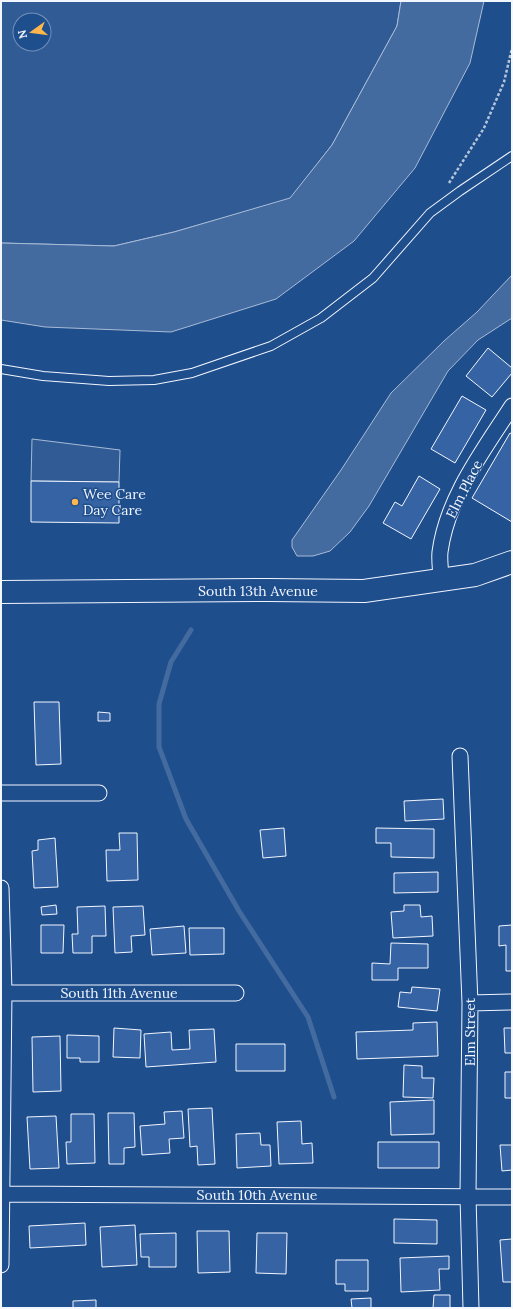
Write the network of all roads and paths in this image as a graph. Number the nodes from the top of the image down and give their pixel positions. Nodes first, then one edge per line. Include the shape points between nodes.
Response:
1 (512, 48) edge
2 (512, 156) edge
3 (446, 187) dead end
4 (1, 370) edge
5 (512, 406) edge
6 (512, 562) edge
7 (441, 580) junction
8 (1, 592) edge
9 (460, 756) dead end
10 (1, 793) edge
11 (99, 793) dead end
12 (1, 888) edge
13 (2, 992) edge
14 (236, 993) dead end
15 (512, 1002) edge
16 (470, 1003) junction
17 (2, 1194) junction
18 (468, 1196) junction
19 (512, 1197) edge
20 (1, 1265) edge
21 (471, 1308) edge

1 - 3 path via 504,82 484,128
2 - 4 lane via 430,214 373,278 322,318 271,346 192,373 154,380 109,381
5 - 7 street, Elm Place via 469,474 448,517 440,553
6 - 7 main road, South 13th Avenue via 475,575
7 - 8 main road, South 13th Avenue via 364,591
9 - 16 street, Elm Street
10 - 11 street
12 - 13 street
13 - 14 street, South 11th Avenue
13 - 17 street
15 - 16 street
16 - 18 street, Elm Street
17 - 18 street, South 10th Avenue
17 - 20 street
18 - 19 street, South 10th Avenue
18 - 21 street, Elm Street

